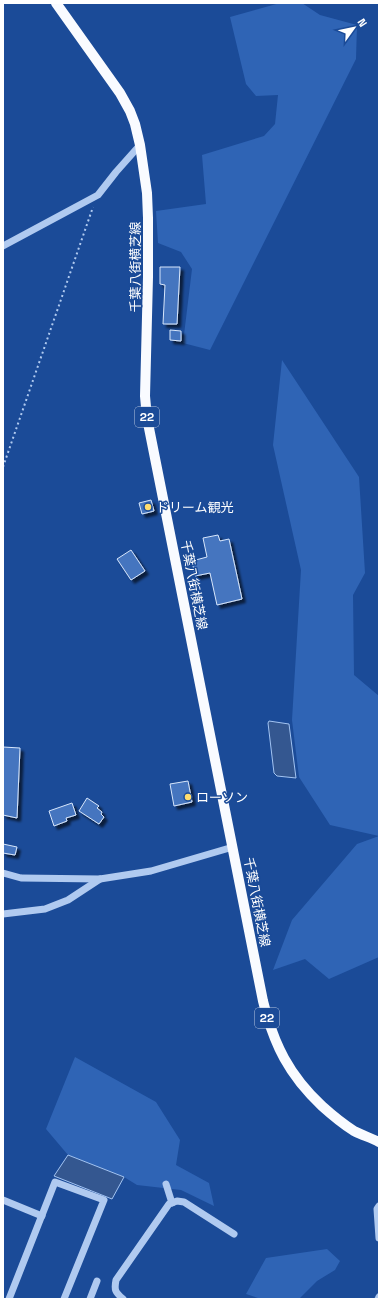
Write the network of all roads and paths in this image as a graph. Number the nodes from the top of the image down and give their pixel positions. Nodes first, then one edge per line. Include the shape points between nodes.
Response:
1 (56, 3) edge
2 (140, 145) junction
3 (98, 195) junction
4 (3, 246) edge
5 (4, 466) edge
6 (233, 847) junction
7 (3, 873) edge
8 (100, 879) junction
9 (3, 914) edge
10 (379, 1142) edge
11 (166, 1184) dead end
12 (3, 1200) edge
13 (172, 1203) junction
14 (379, 1206) edge
15 (42, 1216) junction
16 (234, 1234) dead end
17 (379, 1238) edge
18 (97, 1281) dead end
19 (9, 1299) edge
20 (64, 1299) edge
21 (90, 1299) edge
22 (123, 1299) edge

1 - 2 main road, 千葉八街横芝線 / 22 via 120,93 130,110
2 - 3 street
2 - 6 main road, 千葉八街横芝線 / 22 via 148,218 145,388 147,418
3 - 4 street
3 - 5 path
6 - 8 street via 151,871
6 - 10 main road, 千葉八街横芝線 / 22 via 263,1001 274,1040 287,1065 313,1097 354,1131
7 - 8 street via 21,878
8 - 9 street via 68,900 45,909
11 - 13 street
12 - 15 street
13 - 16 street via 184,1202
13 - 22 street via 116,1280 116,1293
14 - 17 street
15 - 19 street
15 - 20 street via 55,1182 104,1200
18 - 21 street

